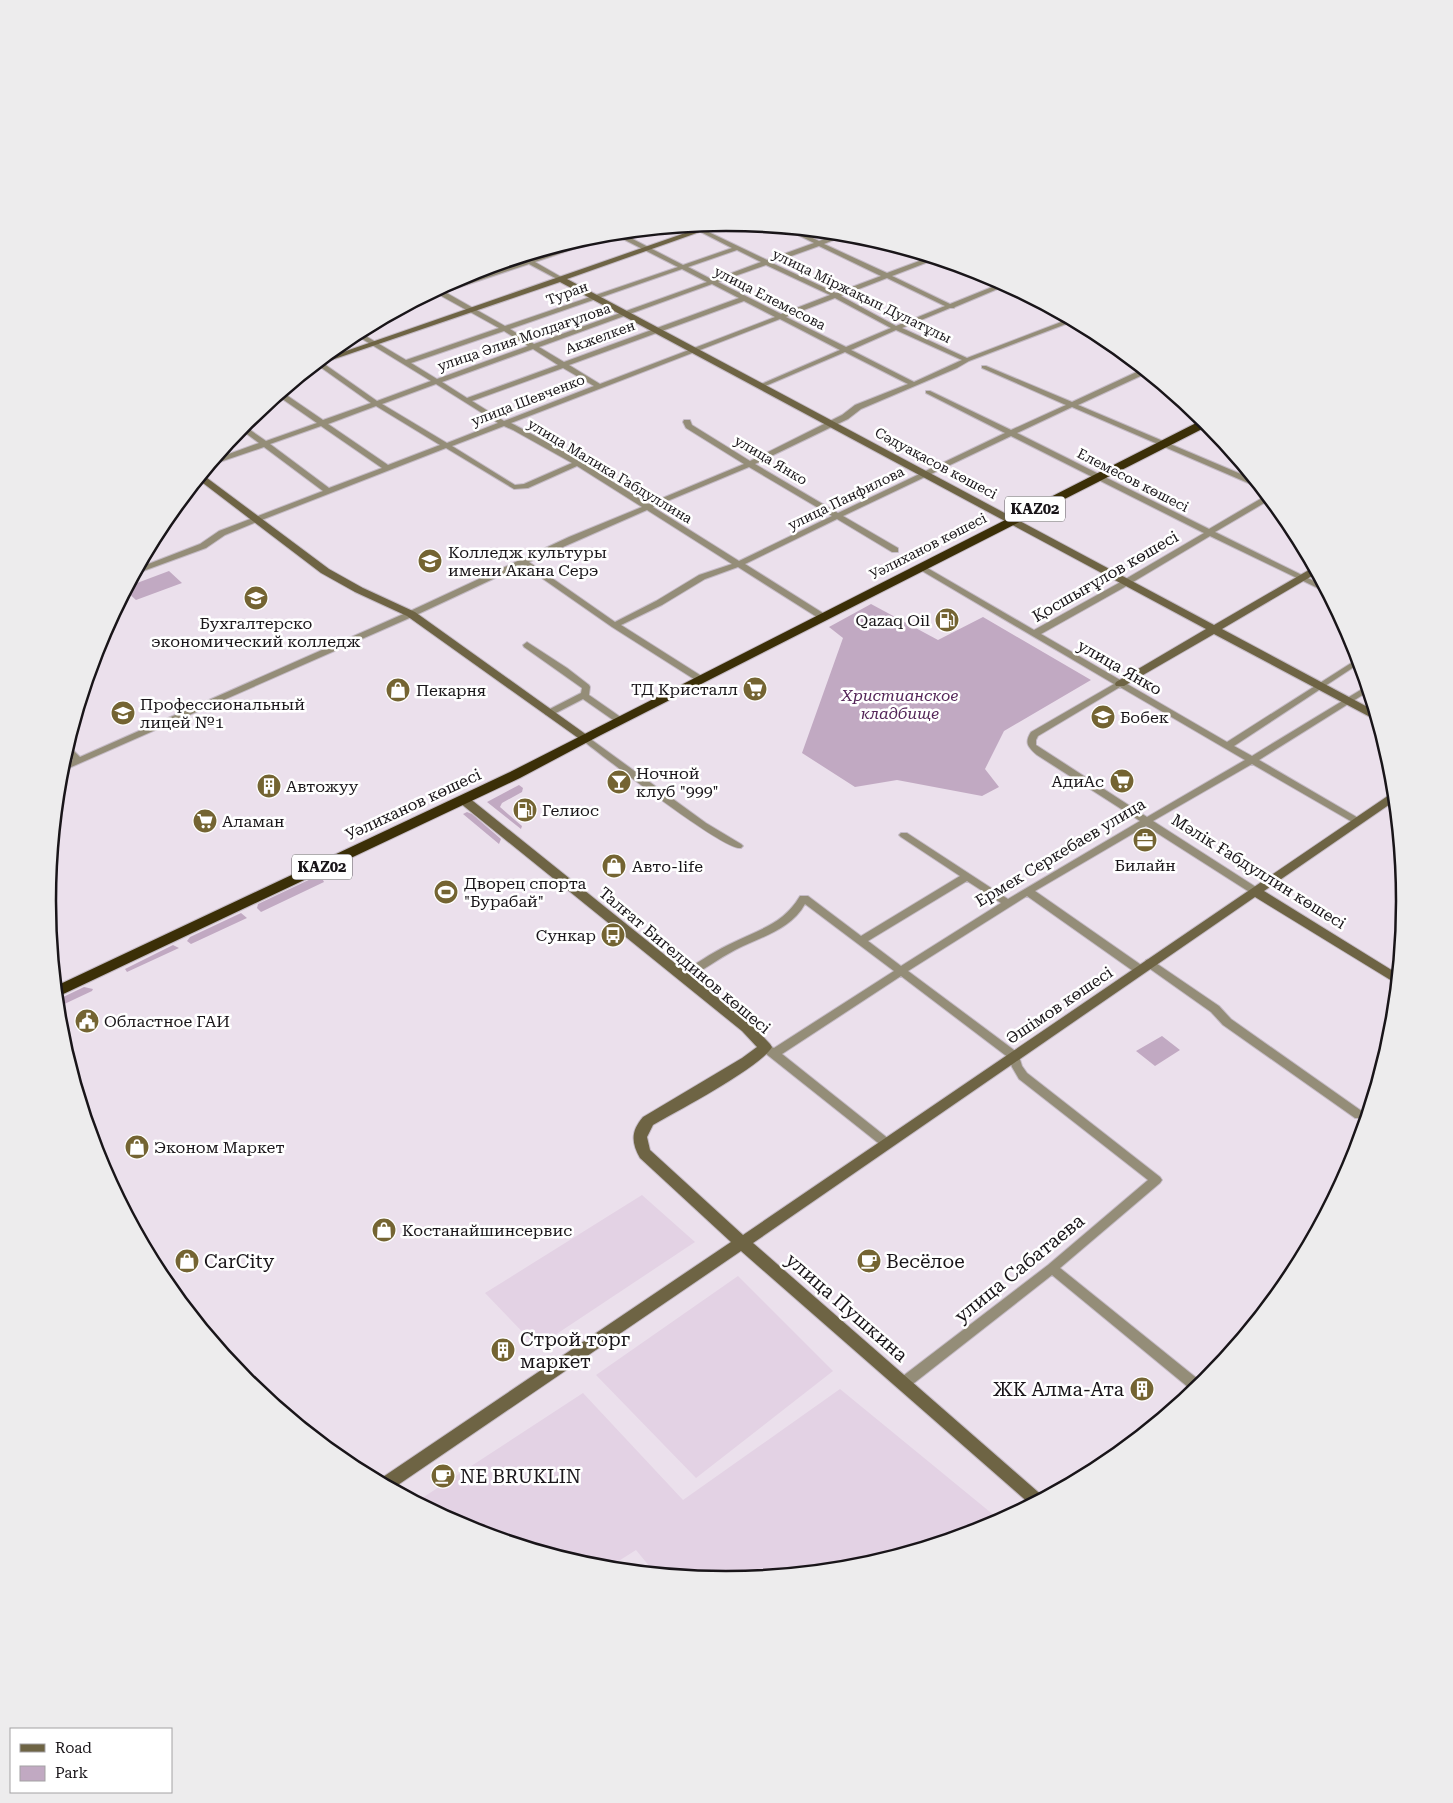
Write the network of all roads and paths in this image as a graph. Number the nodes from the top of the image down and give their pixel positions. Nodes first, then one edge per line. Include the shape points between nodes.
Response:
1 (694, 232) edge
2 (705, 232) edge
3 (803, 236) edge
4 (625, 239) edge
5 (830, 240) edge
6 (819, 244) junction
7 (738, 248) junction
8 (646, 249) junction
9 (556, 253) edge
10 (924, 261) edge
11 (530, 262) junction
12 (767, 262) junction
13 (682, 267) junction
14 (491, 274) edge
15 (885, 275) junction
16 (561, 279) junction
17 (712, 283) junction
18 (996, 288) edge
19 (443, 294) edge
20 (834, 295) junction
21 (594, 296) junction
22 (743, 299) junction
23 (952, 307) junction
24 (472, 310) junction
25 (627, 314) junction
26 (778, 317) junction
27 (1064, 323) edge
28 (896, 328) junction
29 (503, 329) junction
30 (656, 330) junction
31 (364, 338) edge
32 (375, 344) junction
33 (533, 347) junction
34 (693, 350) junction
35 (846, 350) junction
36 (336, 357) edge
37 (967, 360) junction
38 (405, 363) junction
39 (562, 364) junction
40 (323, 366) edge
41 (984, 367) dead end
42 (1139, 374) edge
43 (434, 382) junction
44 (913, 384) junction
45 (598, 386) junction
46 (761, 386) junction
47 (928, 392) dead end
48 (285, 398) edge
49 (466, 401) junction
50 (376, 403) junction
51 (1073, 405) junction
52 (687, 422) dead end
53 (320, 423) junction
54 (503, 423) junction
55 (831, 424) junction
56 (1198, 426) edge
57 (249, 432) edge
58 (1012, 434) junction
59 (264, 444) junction
60 (1163, 444) junction
61 (446, 445) junction
62 (224, 458) edge
63 (577, 463) junction
64 (750, 464) junction
65 (387, 468) junction
66 (925, 474) junction
67 (1100, 476) junction
68 (1246, 479) edge
69 (206, 481) edge
70 (328, 491) junction
71 (1263, 500) edge
72 (648, 508) junction
73 (839, 516) junction
74 (256, 519) junction
75 (1014, 520) junction
76 (1209, 532) junction
77 (895, 550) dead end
78 (524, 562) junction
79 (739, 564) junction
80 (921, 568) junction
81 (145, 569) edge
82 (1311, 573) edge
83 (1302, 578) junction
84 (1126, 582) junction
85 (1318, 586) edge
86 (864, 597) junction
87 (411, 614) junction
88 (823, 617) junction
89 (615, 625) junction
90 (1214, 629) junction
91 (1034, 634) junction
92 (527, 645) dead end
93 (1353, 664) edge
94 (700, 679) junction
95 (1120, 684) junction
96 (1320, 686) junction
97 (1363, 691) edge
98 (584, 695) junction
99 (1348, 701) junction
100 (1369, 712) edge
101 (549, 713) junction
102 (618, 720) junction
103 (585, 738) junction
104 (1227, 746) junction
105 (73, 755) edge
106 (79, 761) junction
107 (1252, 761) junction
108 (71, 764) edge
109 (1389, 799) edge
110 (464, 800) junction
111 (1146, 820) junction
112 (1357, 821) junction
113 (904, 835) dead end
114 (738, 846) dead end
115 (967, 876) junction
116 (1027, 891) junction
117 (1255, 891) junction
118 (1008, 903) junction
119 (860, 941) junction
120 (1145, 967) junction
121 (900, 971) junction
122 (1392, 976) edge
123 (682, 977) junction
124 (62, 989) edge
125 (769, 1050) junction
126 (1014, 1056) junction
127 (1359, 1115) dead end
128 (639, 1136) joint
129 (886, 1143) junction
130 (742, 1243) junction
131 (1052, 1268) junction
132 (1192, 1382) edge
133 (904, 1383) junction
134 (390, 1481) edge
135 (1034, 1497) edge

1 - 8 street
2 - 7 street, улица Міржақып Дулатұлы
3 - 6 street
4 - 8 street, улица Елемесова
5 - 6 street, улица Әлия Молдағұлова
6 - 12 street, улица Әлия Молдағұлова
6 - 15 street
7 - 12 street, улица Міржақып Дулатұлы
7 - 13 street, Туран
8 - 13 street, улица Елемесова
8 - 16 street
9 - 11 street
10 - 15 street, улица Шевченко
11 - 14 street
11 - 16 street
12 - 17 street, улица Әлия Молдағұлова
12 - 20 street, улица Міржақып Дулатұлы
13 - 17 street, улица Елемесова
13 - 21 street, Туран
15 - 20 street, улица Шевченко
15 - 23 street
16 - 21 street, Сәдуақасов көшесі
16 - 24 street
17 - 22 street, улица Елемесова
17 - 25 street, улица Әлия Молдағұлова
18 - 23 street
19 - 24 street
20 - 26 street, улица Шевченко
20 - 28 street, улица Міржақып Дулатұлы
21 - 25 street, Сәдуақасов көшесі
21 - 29 street, Туран
22 - 26 street, улица Елемесова
22 - 30 street, Акжелкен
23 - 28 street
24 - 29 street
24 - 32 street
25 - 30 street, Сәдуақасов көшесі
25 - 33 street, улица Әлия Молдағұлова
26 - 34 street, улица Шевченко
26 - 35 street, улица Елемесова
27 - 37 street
28 - 35 street
28 - 37 street, улица Міржақып Дулатұлы
29 - 33 street
29 - 38 street, Туран
30 - 34 street, Сәдуақасов көшесі
30 - 39 street, Акжелкен
31 - 32 street, улица Малика Габдуллина
32 - 36 street
32 - 38 street, улица Малика Габдуллина
33 - 39 street
33 - 43 street, улица Әлия Молдағұлова
34 - 45 street, улица Шевченко
34 - 46 street, Сәдуақасов көшесі
35 - 44 street, улица Елемесова
35 - 46 street
37 - 44 street
38 - 43 street, улица Малика Габдуллина
39 - 45 street
39 - 49 street, Акжелкен
40 - 50 street
41 - 51 street
42 - 51 street, улица Панфилова
43 - 49 street, улица Малика Габдуллина
43 - 50 street, улица Әлия Молдағұлова
44 - 55 street via 858,407
45 - 54 street, улица Шевченко
46 - 55 street, Сәдуақасов көшесі
47 - 58 street, Елемесов көшесі
48 - 53 street
49 - 54 street, улица Малика Габдуллина
50 - 53 street, улица Әлия Молдағұлова
50 - 61 street
51 - 58 street, улица Панфилова
51 - 60 street
52 - 64 street, улица Янко
53 - 59 street, улица Әлия Молдағұлова
53 - 65 street
54 - 61 street, улица Шевченко
54 - 63 street, улица Малика Габдуллина
55 - 64 street
55 - 66 street, Сәдуақасов көшесі
56 - 60 highway, Уәлиханов көшесі / KАZ02
57 - 59 street
58 - 66 street, улица Панфилова
58 - 67 street, Елемесов көшесі
59 - 62 street, улица Әлия Молдағұлова
59 - 70 street
60 - 67 highway, Уәлиханов көшесі / KАZ02
60 - 68 street
61 - 63 street via 514,487 525,486
61 - 65 street, улица Шевченко
63 - 72 street, улица Малика Габдуллина
64 - 72 street
64 - 73 street, улица Янко
65 - 70 street, улица Шевченко
66 - 73 street, улица Панфилова
66 - 75 street, Сәдуақасов көшесі
67 - 75 highway, Уәлиханов көшесі / KАZ02
67 - 76 street, Елемесов көшесі
69 - 74 street
70 - 74 street, улица Шевченко
71 - 76 street, Қосшығұлов көшесі
72 - 78 street
72 - 79 street, улица Малика Габдуллина
73 - 77 street, улица Янко
73 - 79 street, улица Панфилова
74 - 81 street, улица Шевченко via 217,536 203,546
74 - 87 street via 325,571
75 - 80 highway, Уәлиханов көшесі / KАZ02
75 - 84 street, Сәдуақасов көшесі
76 - 83 street, Елемесов көшесі
76 - 84 street, Қосшығұлов көшесі
78 - 87 street
78 - 89 street
79 - 88 street, улица Малика Габдуллина
79 - 89 street, улица Панфилова via 702,577
80 - 86 highway, Уәлиханов көшесі / KАZ02
80 - 91 street, улица Янко
82 - 83 street
83 - 85 street, Елемесов көшесі
83 - 90 street
84 - 90 street, Сәдуақасов көшесі
84 - 91 street, Қосшығұлов көшесі
86 - 88 highway, Уәлиханов көшесі / KАZ02
86 - 103 highway, KАZ02
87 - 101 street
87 - 106 street
88 - 94 highway, KАZ02
89 - 94 street
90 - 95 street
90 - 96 street, Сәдуақасов көшесі
91 - 95 street, улица Янко
92 - 98 street via 586,688
93 - 96 street
94 - 102 highway, Уәлиханов көшесі / KАZ02
95 - 104 street, улица Янко
95 - 111 street, Мәлік Ғабдуллин көшесі via 1034,734 1032,746
96 - 99 street, Сәдуақасов көшесі
96 - 104 street
97 - 99 street, Ермек Серкебаев улица
98 - 101 street
98 - 102 street
99 - 100 street, Сәдуақасов көшесі
99 - 107 street, Ермек Серкебаев улица
101 - 103 street
102 - 103 highway, Уәлиханов көшесі / KАZ02
103 - 110 highway, Уәлиханов көшесі / KАZ02
103 - 114 street via 703,825
104 - 107 street, улица Янко
105 - 106 street
106 - 108 street
107 - 111 street, Ермек Серкебаев улица
107 - 112 street, улица Янко
109 - 112 street, Әшімов көшесі
110 - 123 street, Талғат Бигелдинов көшесі
110 - 124 highway, Уәлиханов көшесі / KАZ02
111 - 116 street, Ермек Серкебаев улица
111 - 117 street, Мәлік Ғабдуллин көшесі
112 - 117 street, Әшімов көшесі
113 - 115 street
115 - 118 street
115 - 119 street
116 - 118 street, Ермек Серкебаев улица
116 - 120 street
117 - 120 street, Әшімов көшесі
117 - 122 street, Мәлік Ғабдуллин көшесі
118 - 121 street, Ермек Серкебаев улица
119 - 121 street
119 - 123 street via 804,898 798,911 786,921 731,947
120 - 126 street, Әшімов көшесі
120 - 127 street via 1216,1009 1227,1022
121 - 125 street, Ермек Серкебаев улица
121 - 126 street
123 - 125 street, Талғат Бигелдинов көшесі via 747,1028
125 - 128 street, Ермек Серкебаев улица via 653,1117
125 - 129 street, Талғат Бигелдинов көшесі
126 - 129 street, Әшімов көшесі
126 - 131 street, улица Сабатаева via 1022,1076 1156,1180
128 - 130 street, улица Пушкина via 641,1148 654,1162
129 - 130 street, Әшімов көшесі
130 - 133 street, улица Пушкина
130 - 134 street, Әшімов көшесі
131 - 132 street
131 - 133 street, улица Сабатаева
133 - 135 street, улица Пушкина

